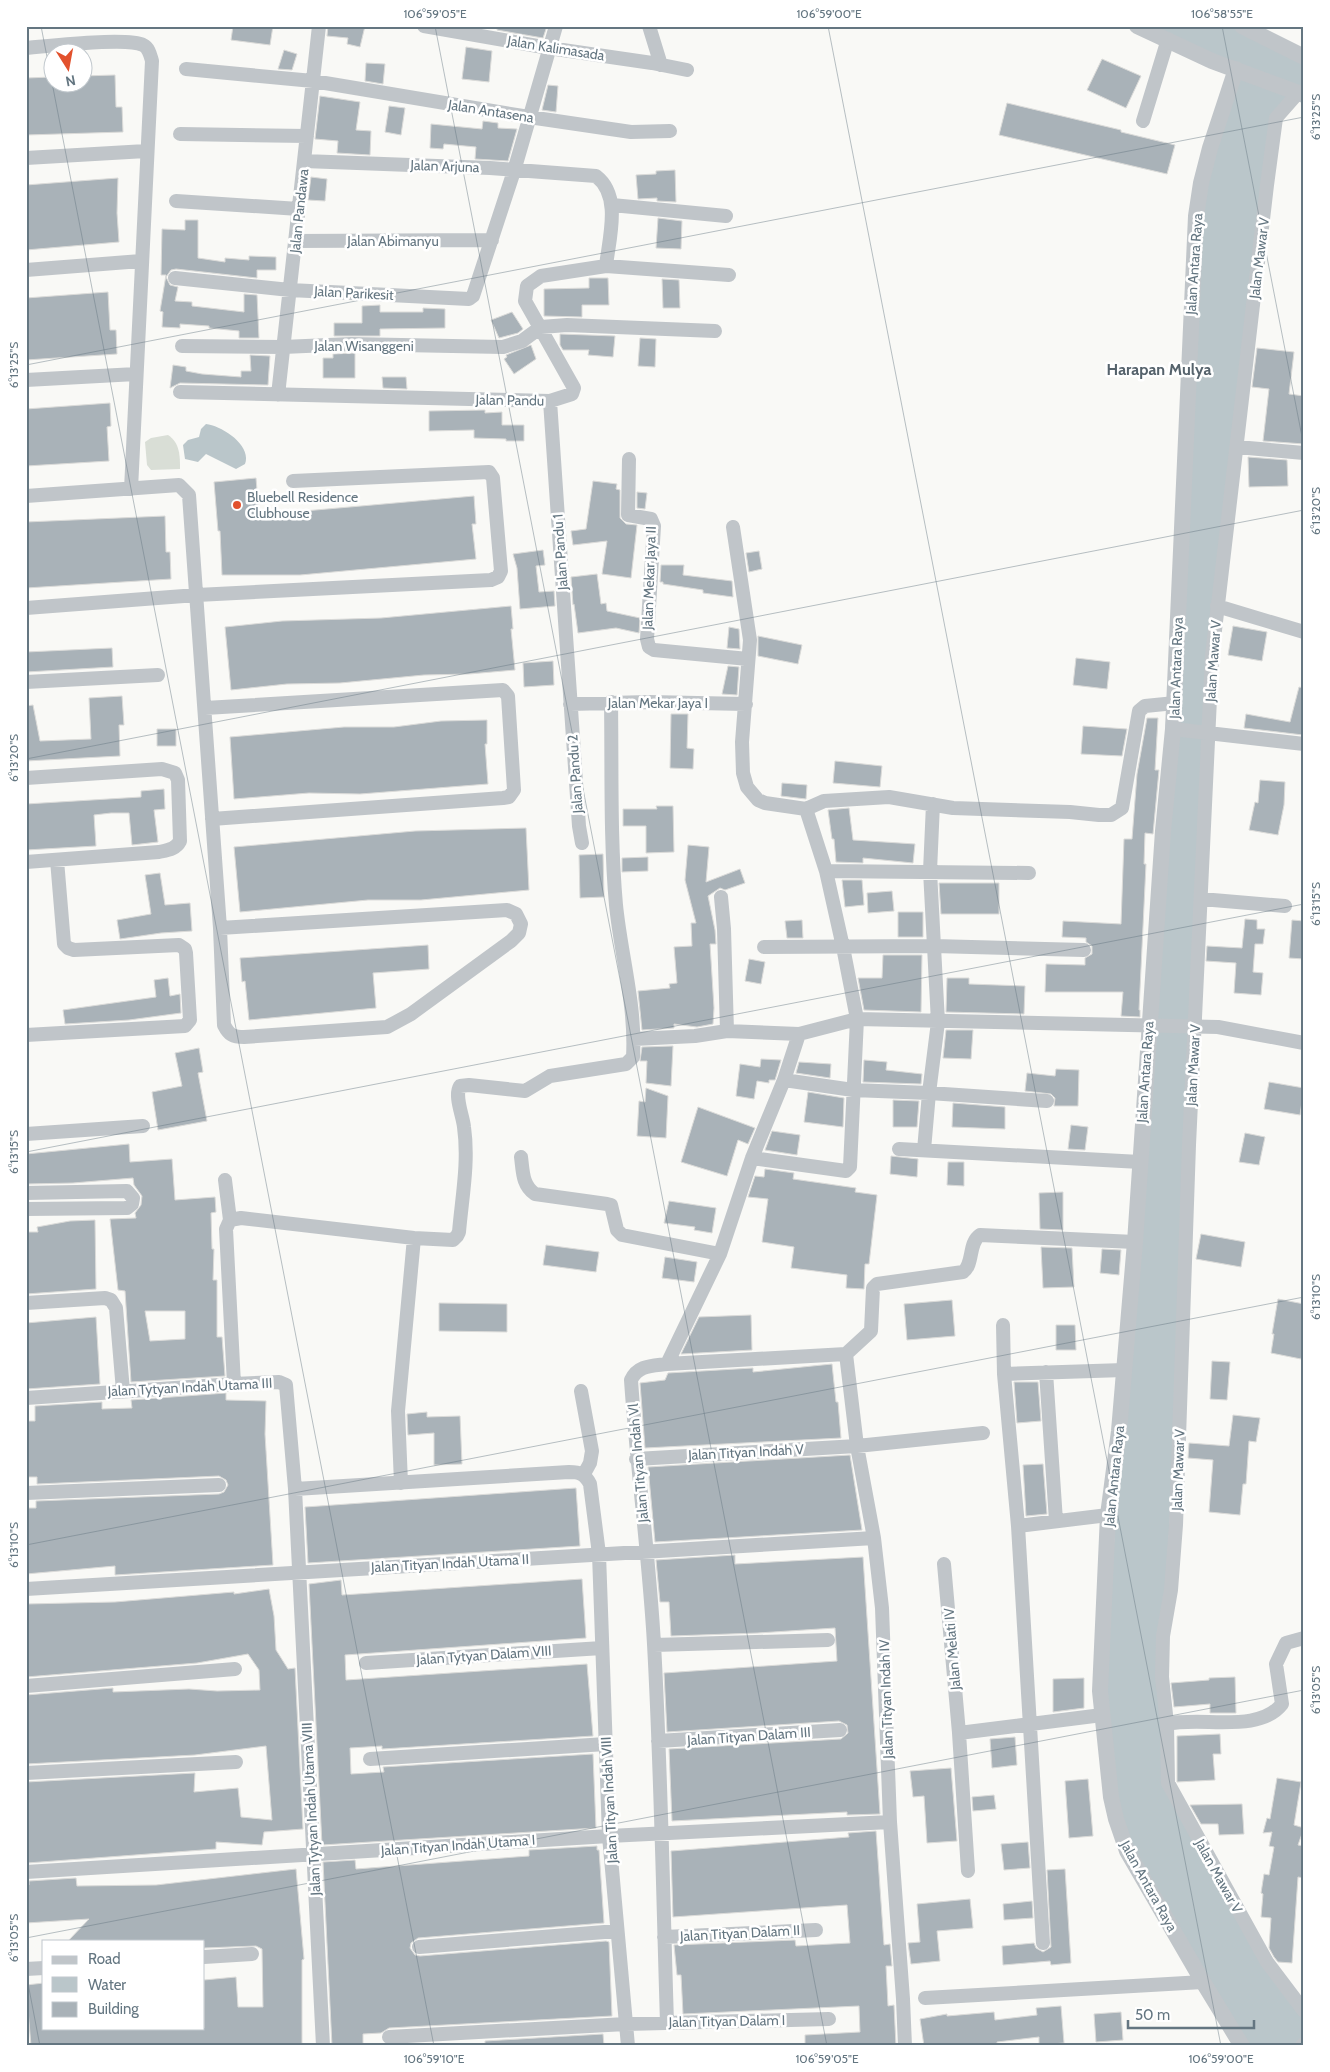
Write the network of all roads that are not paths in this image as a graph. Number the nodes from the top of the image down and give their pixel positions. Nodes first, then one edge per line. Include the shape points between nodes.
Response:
1 (319, 26) edge
2 (424, 26) edge
3 (556, 26) edge
4 (649, 26) edge
5 (1137, 26) edge
6 (1242, 26) edge
7 (1168, 40) junction
8 (26, 48) edge
9 (550, 48) junction
10 (1304, 57) edge
11 (661, 65) junction
12 (186, 69) dead end
13 (1236, 69) junction
14 (687, 70) dead end
15 (313, 81) junction
16 (1301, 94) edge
17 (529, 117) junction
18 (1143, 120) dead end
19 (670, 131) dead end
20 (180, 134) dead end
21 (307, 136) junction
22 (146, 152) junction
23 (26, 158) edge
24 (304, 161) junction
25 (514, 171) junction
26 (176, 201) dead end
27 (612, 205) junction
28 (299, 208) junction
29 (726, 216) dead end
30 (492, 240) junction
31 (295, 242) junction
32 (141, 261) junction
33 (606, 266) junction
34 (26, 270) edge
35 (729, 275) dead end
36 (175, 278) dead end
37 (290, 290) junction
38 (541, 327) junction
39 (714, 331) dead end
40 (182, 346) dead end
41 (283, 347) junction
42 (136, 374) junction
43 (26, 380) edge
44 (180, 392) dead end
45 (278, 395) junction
46 (550, 401) junction
47 (1237, 447) junction
48 (1304, 453) edge
49 (629, 459) dead end
50 (293, 482) dead end
51 (131, 489) junction
52 (26, 496) edge
53 (733, 527) dead end
54 (197, 595) junction
55 (1217, 606) junction
56 (26, 608) edge
57 (1304, 632) edge
58 (748, 659) junction
59 (158, 675) dead end
60 (26, 682) edge
61 (611, 702) junction
62 (1175, 703) junction
63 (570, 704) junction
64 (746, 704) junction
65 (205, 708) junction
66 (1179, 730) junction
67 (1208, 733) junction
68 (1304, 744) edge
69 (26, 778) edge
70 (933, 804) junction
71 (806, 809) junction
72 (212, 819) junction
73 (582, 844) dead end
74 (57, 860) junction
75 (26, 862) edge
76 (826, 871) junction
77 (930, 871) junction
78 (1029, 873) dead end
79 (721, 897) dead end
80 (1201, 899) junction
81 (1285, 906) dead end
82 (220, 928) junction
83 (934, 946) junction
84 (764, 947) dead end
85 (843, 947) junction
86 (1084, 950) dead end
87 (857, 1019) junction
88 (938, 1022) junction
89 (1148, 1026) junction
90 (1195, 1027) junction
91 (728, 1031) junction
92 (799, 1034) junction
93 (26, 1035) edge
94 (634, 1039) junction
95 (1304, 1043) edge
96 (784, 1080) junction
97 (853, 1090) junction
98 (929, 1093) junction
99 (1047, 1101) dead end
100 (142, 1126) dead end
101 (26, 1134) edge
102 (899, 1149) dead end
103 (924, 1150) junction
104 (522, 1156) dead end
105 (752, 1158) junction
106 (1140, 1162) junction
107 (225, 1180) dead end
108 (26, 1193) edge
109 (26, 1209) edge
110 (230, 1220) junction
111 (414, 1238) junction
112 (1135, 1242) junction
113 (720, 1254) junction
114 (26, 1303) edge
115 (1003, 1325) dead end
116 (846, 1354) junction
117 (667, 1364) junction
118 (1124, 1370) junction
119 (1046, 1372) junction
120 (1004, 1374) junction
121 (234, 1384) junction
122 (123, 1390) junction
123 (581, 1391) dead end
124 (26, 1398) edge
125 (983, 1433) dead end
126 (857, 1446) junction
127 (636, 1459) junction
128 (584, 1474) junction
129 (401, 1483) junction
130 (219, 1485) dead end
131 (295, 1489) junction
132 (26, 1493) edge
133 (1108, 1515) junction
134 (1056, 1521) junction
135 (1018, 1531) junction
136 (874, 1538) junction
137 (648, 1552) junction
138 (598, 1554) junction
139 (944, 1564) dead end
140 (299, 1572) junction
141 (26, 1588) edge
142 (1304, 1638) edge
143 (828, 1640) dead end
144 (654, 1645) junction
145 (602, 1648) junction
146 (366, 1663) dead end
147 (235, 1669) dead end
148 (26, 1686) edge
149 (1102, 1715) junction
150 (1030, 1723) junction
151 (1167, 1724) junction
152 (840, 1730) dead end
153 (959, 1733) junction
154 (658, 1741) junction
155 (606, 1744) junction
156 (370, 1759) dead end
157 (236, 1762) dead end
158 (26, 1774) edge
159 (890, 1822) junction
160 (661, 1834) junction
161 (609, 1836) junction
162 (314, 1855) junction
163 (968, 1871) dead end
164 (26, 1872) edge
165 (816, 1930) dead end
166 (617, 1931) junction
167 (664, 1937) junction
168 (1042, 1944) dead end
169 (419, 1947) dead end
170 (252, 1954) dead end
171 (205, 1957) edge
172 (42, 1968) edge
173 (26, 1969) edge
174 (1203, 1982) junction
175 (925, 1998) dead end
176 (1304, 2011) edge
177 (829, 2019) dead end
178 (667, 2023) junction
179 (626, 2024) junction
180 (390, 2037) dead end
181 (323, 2046) edge
182 (628, 2046) edge
183 (904, 2046) edge
184 (1242, 2046) edge

1 - 15 street, Jalan Pandawa
2 - 9 street, Jalan Kalimasada
3 - 9 street
4 - 11 street
5 - 7 street
6 - 10 street
7 - 13 street
7 - 18 street
8 - 22 street via 110,42 145,46 152,61
9 - 11 street, Jalan Kalimasada
9 - 17 street
11 - 14 street, Jalan Kalimasada
12 - 15 street, Jalan Antasena
13 - 16 street
13 - 62 street, Jalan Antara Raya via 1210,148 1196,216
15 - 17 street, Jalan Antasena
15 - 21 street, Jalan Pandawa
16 - 47 street, Jalan Mawar V via 1276,118
17 - 19 street, Jalan Antasena via 631,132
17 - 25 street
20 - 21 street
21 - 24 street, Jalan Pandawa
22 - 23 street
22 - 32 street
24 - 25 street, Jalan Arjuna
24 - 28 street, Jalan Pandawa
25 - 27 street via 596,176 607,187
25 - 30 street
26 - 28 street
27 - 29 street
27 - 33 street
28 - 31 street, Jalan Pandawa
30 - 31 street, Jalan Abimanyu
30 - 37 street, Jalan Parikesit via 473,296 469,299
31 - 37 street, Jalan Pandawa
32 - 34 street
32 - 42 street
33 - 35 street, Jalan Pandu
33 - 38 street, Jalan Pandu via 541,276 527,286 525,301
36 - 37 street, Jalan Parikesit
37 - 41 street, Jalan Pandawa
38 - 39 street via 567,325
38 - 41 street, Jalan Wisanggeni via 522,341 503,348 351,344
38 - 46 street, Jalan Pandu via 574,388 572,394
40 - 41 street, Jalan Wisanggeni
41 - 45 street, Jalan Pandawa
42 - 43 street
42 - 51 street
44 - 45 street, Jalan Pandu
45 - 46 street, Jalan Pandu
46 - 63 street, Jalan Pandu 1
47 - 48 street
47 - 55 street, Jalan Mawar V
49 - 58 street, Jalan Mekar Jaya II via 628,515 650,519 654,526 647,640 650,648
50 - 54 street via 489,472 493,478 501,571 491,580
51 - 52 street
51 - 54 street via 179,485 186,491
53 - 58 street via 749,631
54 - 56 street
54 - 65 street
55 - 57 street
55 - 67 street, Jalan Mawar V
58 - 64 street
59 - 60 street
61 - 63 street, Jalan Mekar Jaya I
61 - 64 street, Jalan Mekar Jaya I
61 - 94 street via 613,866 618,930 631,998
62 - 66 street, Jalan Antara Raya
62 - 70 street via 1145,706 1139,712 1122,808 1111,815 953,808
63 - 73 street, Jalan Pandu 2
64 - 71 street via 742,742 747,787 753,796 765,803
65 - 72 street
65 - 72 street via 503,690 508,696 514,790 509,797 503,798
66 - 67 street
66 - 89 street, Jalan Antara Raya via 1163,831
67 - 68 street
67 - 80 street, Jalan Mawar V
69 - 74 street via 162,769 177,776 178,846 159,852
70 - 71 street via 889,796 824,801
70 - 77 street
71 - 76 street
72 - 82 street
74 - 75 street
74 - 93 street via 64,944 74,950 182,947 186,953 190,1020 185,1026
76 - 77 street
76 - 85 street
77 - 78 street
77 - 83 street
79 - 91 street
80 - 81 street
80 - 90 street, Jalan Mawar V
82 - 82 street via 507,910 516,914 521,924 519,933 511,941 411,1014 387,1027 244,1037 234,1037 224,1025
83 - 85 street
83 - 86 street
83 - 88 street
84 - 85 street
85 - 87 street
87 - 88 street
87 - 92 street
87 - 97 street
88 - 89 street
88 - 98 street
89 - 90 street
89 - 106 street, Jalan Antara Raya
90 - 95 street via 1218,1027
90 - 151 street, Jalan Mawar V via 1176,1524 1171,1590 1163,1636 1162,1677
91 - 92 street
91 - 94 street
92 - 96 street
94 - 111 street via 633,1057 626,1064 550,1076 529,1090 460,1086 458,1093 466,1156 459,1232 453,1240
96 - 97 street
96 - 105 street
97 - 98 street
97 - 105 street via 848,1170
98 - 99 street
98 - 103 street
100 - 101 street
102 - 103 street
103 - 106 street
104 - 113 street via 525,1183 535,1194 608,1204 611,1205 616,1230 622,1235
105 - 113 street
106 - 112 street, Jalan Antara Raya
107 - 110 street
108 - 109 street via 127,1191 133,1198 127,1208
110 - 111 street via 241,1218
110 - 121 street via 226,1229
111 - 129 street via 398,1411
112 - 116 street via 978,1236 963,1272 888,1281 875,1286 871,1331
112 - 118 street, Jalan Antara Raya
113 - 117 street
114 - 122 street via 111,1300 116,1308
115 - 120 street
116 - 117 street
116 - 126 street, Jalan Tityan Indah IV
117 - 127 street, Jalan Tityan Indah Vl via 644,1367 631,1380
118 - 119 street
118 - 133 street, Jalan Antara Raya
119 - 120 street
119 - 134 street
120 - 135 street
121 - 122 street, Jalan Tytyan Indah Utama III
121 - 131 street, Jalan Tytyan Indah Utama III via 279,1382 286,1385
122 - 124 street, Jalan Tytyan Indah Utama III
123 - 128 street via 592,1450
125 - 126 street, Jalan Tityan Indah V
126 - 127 street, Jalan Tityan Indah V
126 - 136 street, Jalan Tityan Indah IV
127 - 137 street, Jalan Tityan Indah Vl
128 - 129 street via 568,1472
128 - 138 street, Jalan Tityan Indah VIII via 590,1484
129 - 131 street
130 - 132 street
131 - 140 street, Jalan Tytyan Indah Utama III
133 - 134 street
133 - 149 street, Jalan Antara Raya via 1100,1669
134 - 135 street
135 - 150 street
136 - 137 street, Jalan Tityan Indah Utama II
136 - 159 street, Jalan Tityan Indah IV via 882,1608
137 - 138 street, Jalan Tityan Indah Utama II
137 - 144 street
138 - 140 street, Jalan Tityan Indah Utama II
138 - 145 street, Jalan Tityan Indah VIII
139 - 153 street, Jalan Melati IV
140 - 141 street, Jalan Tityan Indah Utama II
140 - 162 street, Jalan Tytyan Indah Utama VIII
142 - 151 street via 1286,1643 1276,1664 1282,1704 1276,1711 1255,1721
143 - 144 street
144 - 154 street
145 - 146 street, Jalan Tytyan Dalam VIII
145 - 155 street, Jalan Tityan Indah VIII
147 - 148 street
149 - 150 street
149 - 174 street, Jalan Antara Raya via 1111,1797 1121,1835
150 - 153 street
150 - 168 street
151 - 176 street, Jalan Mawar V via 1168,1783 1267,1962
152 - 154 street, Jalan Tityan Dalam III
153 - 163 street, Jalan Melati IV
154 - 160 street
155 - 156 street
155 - 161 street, Jalan Tityan Indah VIII
157 - 158 street
159 - 160 street, Jalan Tityan Indah Utama I
159 - 183 street, Jalan Tityan Indah IV
160 - 161 street, Jalan Tityan Indah Utama I
160 - 167 street
161 - 162 street, Jalan Tityan Indah Utama I
161 - 166 street, Jalan Tityan Indah VIII
162 - 164 street, Jalan Tityan Indah Utama I
162 - 181 street, Jalan Tytyan Indah Utama VIII
165 - 167 street, Jalan Tityan Dalam II
166 - 169 street
166 - 179 street, Jalan Tityan Indah VIII
167 - 178 street
170 - 171 street
172 - 173 street
174 - 175 street
174 - 184 street, Jalan Antara Raya
177 - 178 street, Jalan Tityan Dalam I
178 - 179 street, Jalan Tityan Dalam I
179 - 180 street, Jalan Tityan Dalam I
179 - 182 street, Jalan Tityan Indah VIII

